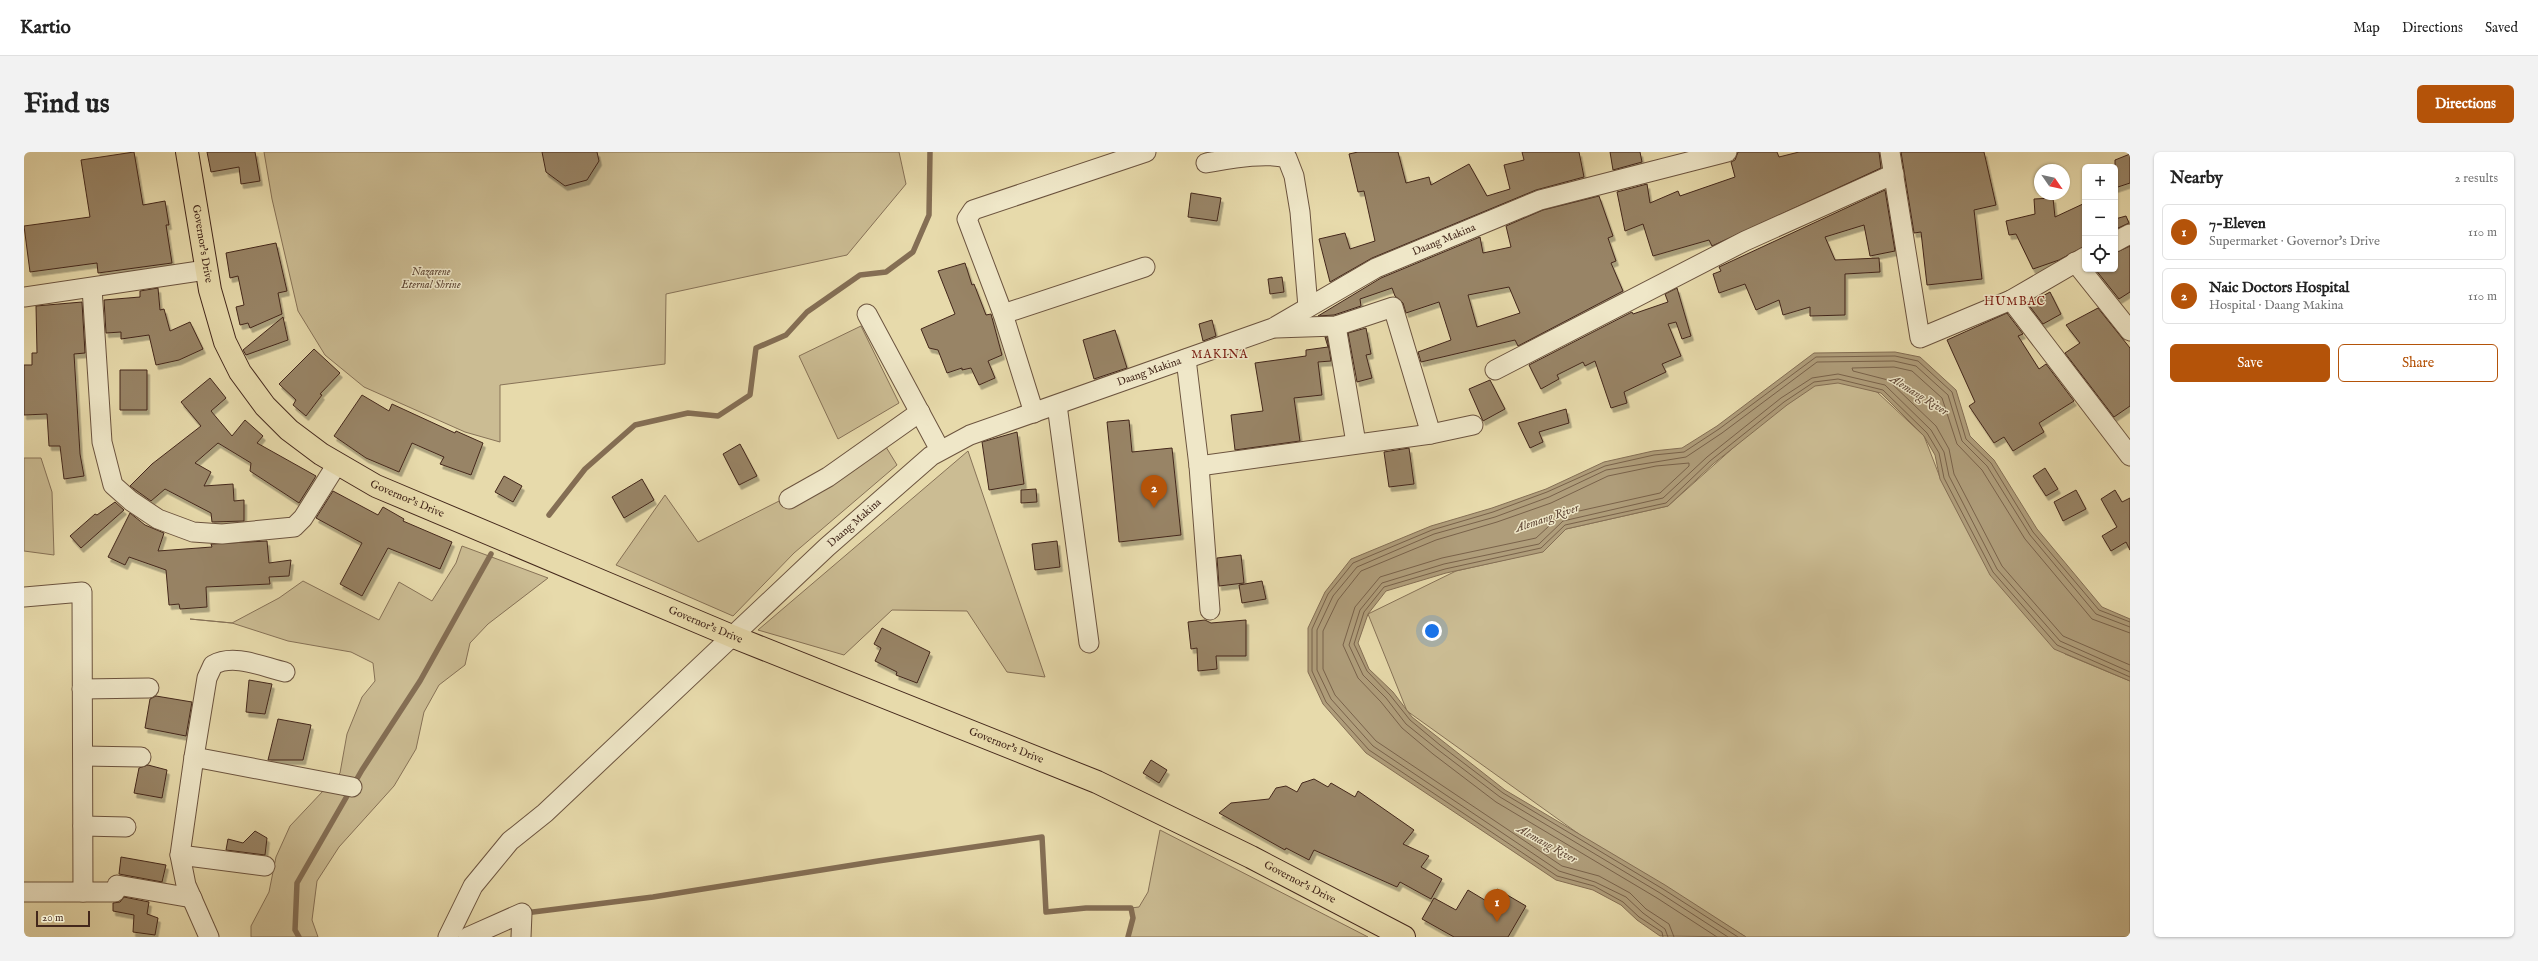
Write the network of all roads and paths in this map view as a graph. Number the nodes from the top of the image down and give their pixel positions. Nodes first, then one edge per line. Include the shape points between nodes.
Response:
1 (187, 152) edge
2 (1146, 152) edge
3 (1727, 152) edge
4 (1890, 152) edge
5 (1206, 163) dead end
6 (1894, 174) junction
7 (2130, 234) edge
8 (2118, 240) edge
9 (2080, 259) edge
10 (1145, 267) dead end
11 (206, 270) junction
12 (92, 288) junction
13 (24, 297) edge
14 (2011, 300) junction
15 (1308, 307) junction
16 (867, 314) dead end
17 (1003, 314) junction
18 (1336, 326) junction
19 (1273, 328) junction
20 (2130, 331) edge
21 (1186, 359) junction
22 (1495, 370) dead end
23 (1057, 405) junction
24 (920, 412) junction
25 (1034, 413) junction
26 (1473, 425) dead end
27 (1431, 434) junction
28 (1356, 443) junction
29 (940, 450) junction
30 (2130, 456) edge
31 (337, 464) junction
32 (1199, 466) junction
33 (789, 499) dead end
34 (24, 597) edge
35 (1210, 610) dead end
36 (734, 637) junction
37 (1089, 643) dead end
38 (285, 672) dead end
39 (149, 688) dead end
40 (82, 689) junction
41 (82, 756) junction
42 (194, 756) junction
43 (141, 757) dead end
44 (352, 786) dead end
45 (83, 826) junction
46 (126, 827) dead end
47 (180, 855) junction
48 (265, 866) dead end
49 (24, 892) edge
50 (83, 892) junction
51 (192, 898) junction
52 (209, 937) edge
53 (448, 937) edge
54 (468, 937) edge
55 (522, 937) edge
56 (1404, 937) edge

1 - 11 main road, Governor's Drive
2 - 17 street via 973,210 968,214 967,219
3 - 15 street, Daang Makina via 1540,200 1376,268
4 - 6 street
5 - 15 street via 1261,154 1287,158 1294,176 1300,212
6 - 14 street via 1920,338
6 - 22 street via 1745,241
7 - 8 street
9 - 14 street
9 - 20 street
10 - 17 street
11 - 12 street
11 - 31 main road, Governor's Drive via 223,337 247,383 289,430
12 - 13 street
12 - 31 street via 102,442 113,485 131,501 158,519 193,532 222,534 294,526 303,518
14 - 30 street
15 - 19 street, Daang Makina
16 - 24 street
17 - 25 street
18 - 19 street
18 - 27 street via 1393,308
18 - 28 street
19 - 21 street, Daang Makina
21 - 23 street, Daang Makina
21 - 32 street
23 - 25 street, Daang Makina
23 - 37 street
24 - 29 street
24 - 33 street via 828,477
25 - 29 street, Daang Makina via 970,435
26 - 27 street
27 - 28 street
28 - 32 street
29 - 36 street, Daang Makina via 827,547
31 - 36 main road, Governor's Drive via 376,486
32 - 35 street
34 - 40 street via 82,592
36 - 53 street, Daang Makina via 545,812 510,841 473,886
36 - 56 main road, Governor's Drive via 1097,782 1251,857
38 - 42 street via 236,660 213,665 207,678
39 - 40 street
40 - 41 street
41 - 43 street
41 - 45 street
42 - 44 street
42 - 47 street
45 - 46 street
45 - 50 street
47 - 48 street
47 - 51 street via 181,869
49 - 50 street
50 - 51 street via 116,889
51 - 52 street
54 - 55 street via 522,914

